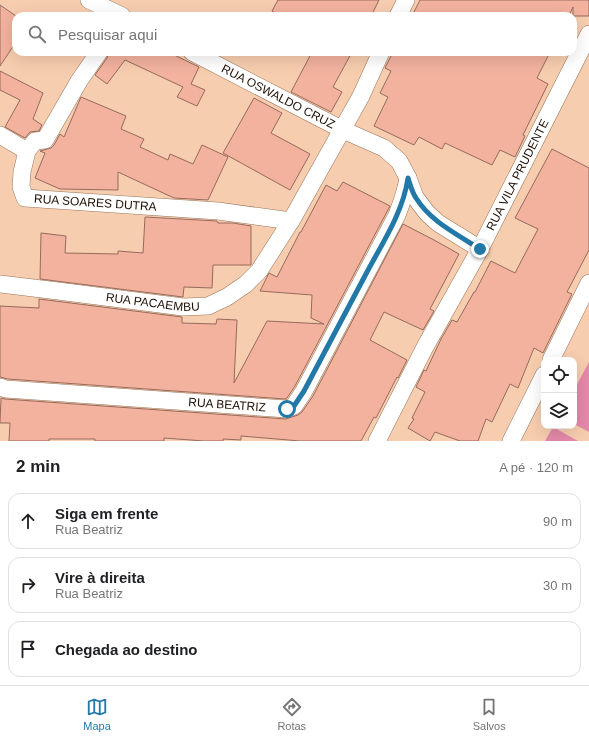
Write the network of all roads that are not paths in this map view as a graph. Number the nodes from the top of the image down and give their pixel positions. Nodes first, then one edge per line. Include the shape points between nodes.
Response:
1 (89, 0) edge
2 (114, 12) edge
3 (589, 34) edge
4 (96, 56) edge
5 (200, 56) edge
6 (379, 56) edge
7 (342, 130) junction
8 (0, 135) edge
9 (27, 151) junction
10 (408, 178) junction
11 (291, 221) junction
12 (480, 249) junction
13 (589, 283) edge
14 (0, 284) edge
15 (552, 357) edge
16 (541, 380) edge
17 (0, 387) edge
18 (377, 441) edge
19 (511, 441) edge

1 - 2 street
3 - 12 street, RUA VILA PRUDENTE
4 - 9 street via 45,140 35,141
5 - 7 street, RUA OSWALDO CRUZ
6 - 7 street, RUA PACAEMBU
7 - 10 street via 384,148 399,161
7 - 11 street, RUA PACAEMBU
8 - 9 street
9 - 11 street, RUA SOARES DUTRA via 21,187 25,198 218,211
10 - 12 street via 415,197 427,213 438,223
10 - 17 street, RUA BEATRIZ via 403,201 392,226 294,406 287,409
11 - 14 street, RUA PACAEMBU via 259,271 228,297 208,306 183,307
12 - 18 street, RUA VILA PRUDENTE via 425,347
13 - 15 street
16 - 19 street

